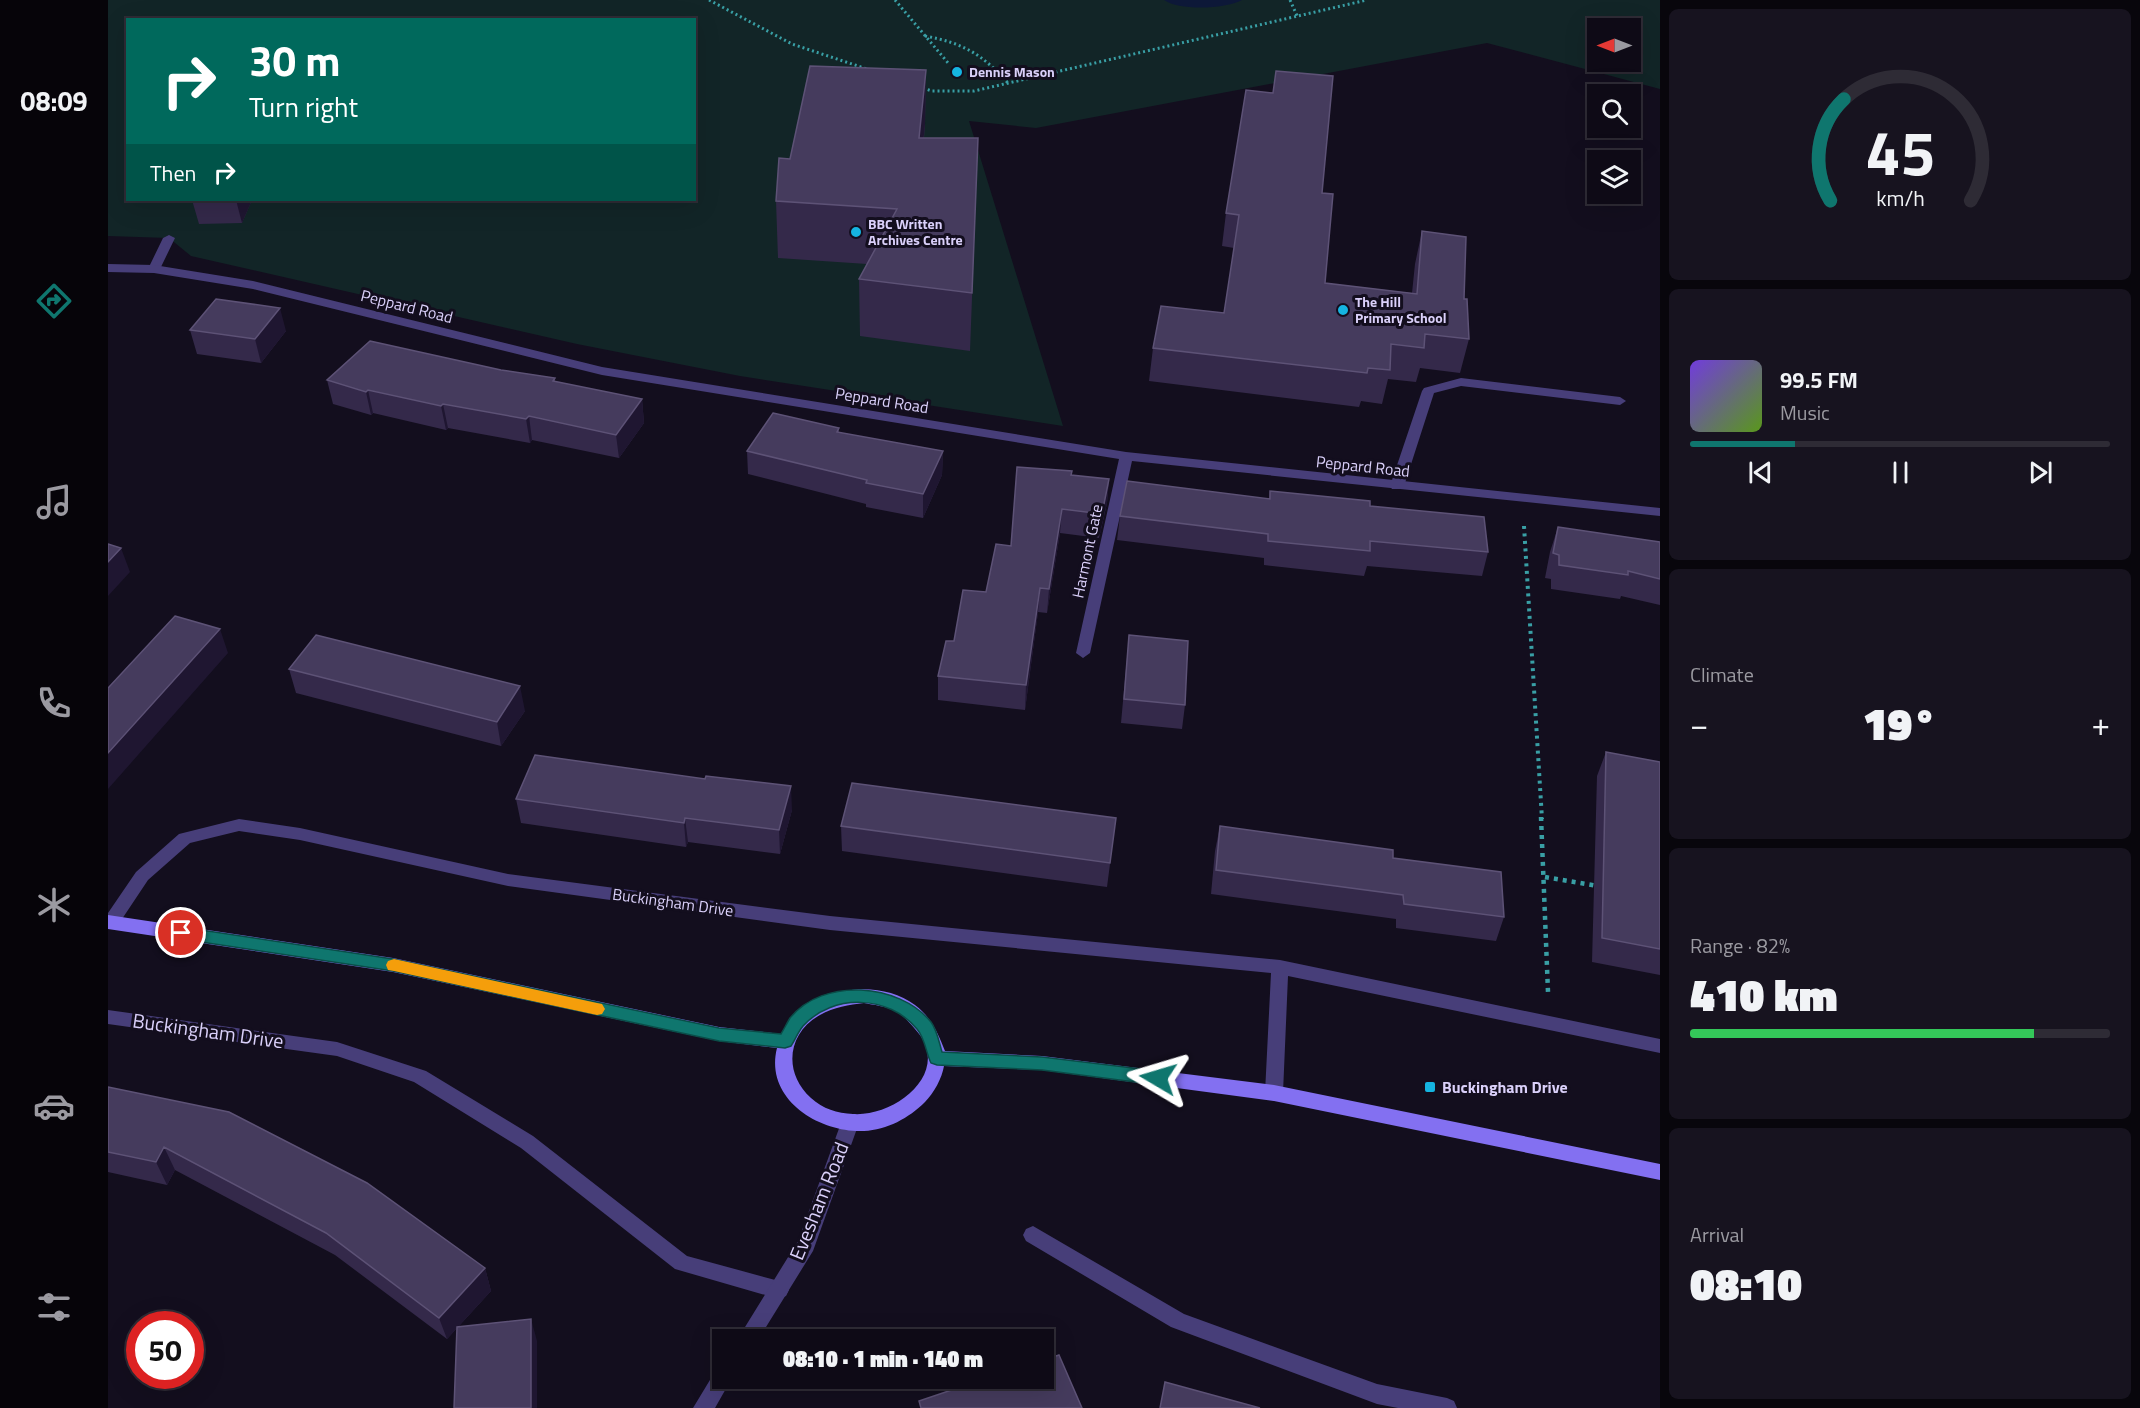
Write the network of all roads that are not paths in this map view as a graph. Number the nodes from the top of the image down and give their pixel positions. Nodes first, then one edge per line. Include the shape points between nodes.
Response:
1 (169, 238) dead end
2 (108, 268) edge
3 (154, 269) junction
4 (1620, 401) dead end
5 (1126, 456) junction
6 (1397, 486) junction
7 (1660, 512) edge
8 (1083, 653) dead end
9 (109, 923) edge
10 (1280, 967) junction
11 (108, 1017) edge
12 (785, 1041) junction
13 (1660, 1046) edge
14 (937, 1058) junction
15 (1274, 1093) junction
16 (850, 1123) junction
17 (1660, 1172) edge
18 (1033, 1235) dead end
19 (778, 1290) junction
20 (754, 1329) edge
21 (715, 1389) edge
22 (703, 1408) edge
23 (1447, 1408) edge

1 - 3 street
2 - 3 street, Peppard Road
3 - 5 street, Peppard Road via 253,285 602,371
4 - 6 street via 1461,382 1428,392
5 - 6 street, Peppard Road
5 - 8 street, Harmont Gate
6 - 7 street, Peppard Road
9 - 10 street, Buckingham Drive via 142,876 185,838 239,825 300,834 508,880 830,923
9 - 12 main road, Buckingham Drive via 393,965 719,1034
10 - 13 street, Buckingham Drive
10 - 15 street
11 - 19 street, Buckingham Drive via 337,1049 420,1076 527,1142 682,1263
12 - 14 main road via 797,1022 816,1007 838,998 864,996 888,1000 910,1011 926,1028
12 - 16 main road via 783,1063 788,1085 803,1104 824,1118
14 - 15 main road via 1042,1063
14 - 16 main road via 927,1088 914,1104 896,1116 874,1123
15 - 17 main road
16 - 19 street, Evesham Road via 806,1245
18 - 23 street via 1178,1321 1377,1394
19 - 20 street, Evesham Road
21 - 22 street

